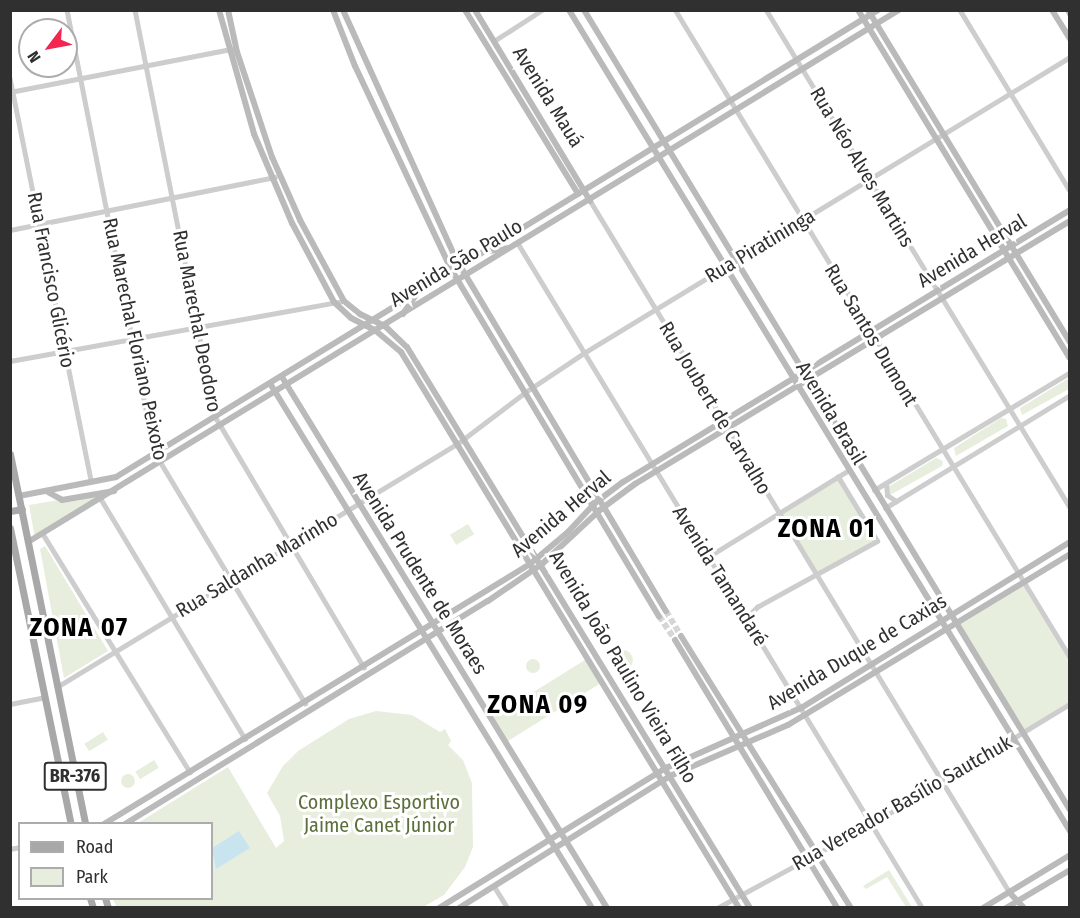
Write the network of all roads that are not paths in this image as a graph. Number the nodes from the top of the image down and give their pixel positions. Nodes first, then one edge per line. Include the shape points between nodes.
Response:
1 (67, 10) edge
2 (135, 10) edge
3 (219, 10) edge
4 (228, 10) edge
5 (333, 10) edge
6 (343, 10) edge
7 (465, 10) edge
8 (476, 10) edge
9 (542, 10) edge
10 (569, 10) edge
11 (584, 10) edge
12 (675, 10) edge
13 (766, 10) edge
14 (858, 10) edge
15 (878, 10) edge
16 (899, 10) edge
17 (960, 10) edge
18 (1068, 12) edge
19 (870, 13) edge
20 (1054, 14) edge
21 (863, 19) junction
22 (877, 25) junction
23 (870, 29) junction
24 (1070, 39) edge
25 (494, 41) junction
26 (826, 41) junction
27 (848, 43) junction
28 (486, 46) junction
29 (236, 48) junction
30 (228, 50) junction
31 (1070, 57) edge
32 (796, 60) junction
33 (146, 65) junction
34 (803, 70) junction
35 (10, 78) edge
36 (81, 78) junction
37 (765, 80) junction
38 (12, 92) edge
39 (1010, 93) junction
40 (763, 96) junction
41 (730, 102) junction
42 (254, 109) junction
43 (246, 111) junction
44 (736, 112) junction
45 (695, 122) junction
46 (711, 125) junction
47 (944, 134) junction
48 (937, 138) junction
49 (663, 141) junction
50 (652, 147) junction
51 (669, 150) junction
52 (658, 157) junction
53 (627, 164) junction
54 (280, 176) junction
55 (271, 178) junction
56 (623, 179) junction
57 (869, 180) junction
58 (1070, 191) edge
59 (581, 192) junction
60 (172, 198) junction
61 (590, 201) junction
62 (108, 210) junction
63 (1070, 210) edge
64 (549, 211) junction
65 (1070, 220) edge
66 (801, 221) junction
67 (1052, 222) junction
68 (40, 224) junction
69 (546, 228) junction
70 (10, 230) edge
71 (308, 235) junction
72 (1045, 235) junction
73 (300, 239) junction
74 (515, 246) junction
75 (1011, 246) junction
76 (1004, 250) junction
77 (479, 252) junction
78 (1016, 253) junction
79 (1009, 257) junction
80 (735, 261) junction
81 (459, 264) junction
82 (451, 269) junction
83 (724, 269) junction
84 (465, 275) junction
85 (964, 275) junction
86 (976, 277) junction
87 (456, 280) junction
88 (421, 288) junction
89 (937, 291) junction
90 (942, 299) junction
91 (344, 301) junction
92 (334, 302) junction
93 (912, 307) junction
94 (656, 310) junction
95 (402, 315) junction
96 (374, 320) junction
97 (904, 321) junction
98 (197, 324) junction
99 (366, 326) junction
100 (385, 326) junction
101 (376, 331) junction
102 (870, 332) junction
103 (134, 337) junction
104 (875, 339) junction
105 (1070, 342) edge
106 (65, 350) junction
107 (584, 353) junction
108 (1070, 358) edge
109 (826, 359) junction
110 (842, 359) junction
111 (10, 361) edge
112 (1070, 372) edge
113 (802, 373) junction
114 (282, 377) junction
115 (792, 380) junction
116 (807, 380) junction
117 (271, 385) junction
118 (288, 387) junction
119 (531, 387) junction
120 (796, 387) junction
121 (276, 393) junction
122 (523, 393) junction
123 (1070, 395) edge
124 (765, 405) junction
125 (750, 406) junction
126 (1008, 408) junction
127 (216, 418) junction
128 (723, 422) junction
129 (1019, 426) junction
130 (220, 428) junction
131 (727, 429) junction
132 (700, 436) junction
133 (464, 439) junction
134 (457, 444) junction
135 (692, 449) junction
136 (941, 449) junction
137 (155, 453) junction
138 (10, 454) edge
139 (159, 464) junction
140 (952, 467) junction
141 (654, 468) junction
142 (847, 471) junction
143 (838, 477) junction
144 (91, 481) junction
145 (623, 482) junction
146 (886, 483) junction
147 (635, 484) junction
148 (45, 490) junction
149 (117, 490) junction
150 (874, 490) junction
151 (19, 496) junction
152 (10, 498) edge
153 (101, 499) junction
154 (598, 500) junction
155 (896, 501) junction
156 (358, 504) junction
157 (592, 506) junction
158 (603, 508) junction
159 (885, 508) junction
160 (1070, 508) edge
161 (22, 509) junction
162 (347, 510) junction
163 (10, 511) edge
164 (778, 513) junction
165 (596, 514) junction
166 (10, 528) edge
167 (572, 529) junction
168 (43, 534) junction
169 (571, 539) junction
170 (28, 542) junction
171 (1070, 542) edge
172 (289, 546) junction
173 (1060, 548) junction
174 (15, 550) junction
175 (1070, 554) edge
176 (537, 557) junction
177 (708, 557) junction
178 (542, 564) junction
179 (1053, 564) junction
180 (532, 567) junction
181 (1018, 573) junction
182 (817, 577) junction
183 (230, 581) junction
184 (1023, 581) junction
185 (38, 591) junction
186 (24, 593) junction
187 (477, 598) junction
188 (976, 599) junction
189 (995, 599) junction
190 (488, 601) junction
191 (666, 611) tunnel mouth
192 (950, 614) junction
193 (659, 616) tunnel mouth
194 (172, 617) junction
195 (746, 618) junction
196 (939, 621) junction
197 (955, 623) junction
198 (434, 625) junction
199 (944, 629) junction
200 (424, 630) junction
201 (438, 633) junction
202 (681, 636) tunnel mouth
203 (429, 638) junction
204 (675, 640) tunnel mouth
205 (905, 643) junction
206 (392, 649) junction
207 (115, 652) junction
208 (1070, 658) edge
209 (894, 661) junction
210 (387, 663) junction
211 (869, 665) junction
212 (364, 667) junction
213 (874, 674) junction
214 (338, 682) junction
215 (355, 683) junction
216 (57, 687) junction
217 (847, 690) junction
218 (827, 692) junction
219 (45, 697) junction
220 (305, 703) junction
221 (10, 704) edge
222 (1070, 704) edge
223 (801, 708) junction
224 (294, 710) junction
225 (806, 716) junction
226 (64, 718) junction
227 (50, 721) junction
228 (292, 722) junction
229 (773, 723) junction
230 (65, 728) junction
231 (52, 730) junction
232 (1023, 733) junction
233 (744, 736) junction
234 (765, 736) junction
235 (735, 739) junction
236 (246, 740) junction
237 (1012, 740) junction
238 (748, 744) junction
239 (740, 747) junction
240 (689, 756) junction
241 (711, 757) junction
242 (666, 768) junction
243 (190, 772) junction
244 (657, 773) junction
245 (670, 776) junction
246 (662, 781) junction
247 (942, 783) junction
248 (155, 792) junction
249 (150, 808) junction
250 (1070, 810) edge
251 (71, 822) edge
252 (85, 822) edge
253 (107, 822) edge
254 (128, 822) edge
255 (870, 825) junction
256 (1070, 831) edge
257 (561, 832) junction
258 (550, 839) junction
259 (566, 841) junction
260 (556, 848) junction
261 (817, 855) junction
262 (1070, 855) edge
263 (808, 860) junction
264 (1070, 870) edge
265 (1033, 877) junction
266 (1049, 882) junction
267 (494, 886) junction
268 (1008, 892) junction
269 (741, 893) junction
270 (733, 897) junction
271 (1019, 900) junction
272 (1010, 906) edge
273 (984, 907) edge
274 (439, 908) edge
275 (459, 908) edge
276 (508, 908) edge
277 (592, 908) edge
278 (607, 908) edge
279 (717, 908) edge
280 (739, 908) edge
281 (750, 908) edge
282 (837, 908) edge
283 (851, 908) edge
284 (922, 908) edge
285 (1024, 908) edge

1 - 36 street, Rua Marechal Floriano Peixoto
2 - 33 street, Rua Marechal Deodoro
3 - 30 main road
4 - 29 main road
5 - 82 main road via 355,66
6 - 81 main road via 363,62
7 - 28 main road, Avenida Mauá
8 - 25 main road, Avenida Mauá
9 - 25 street
10 - 50 main road, Avenida Brasil
11 - 49 main road, Avenida Brasil
12 - 41 street, Rua Santos Dumont
13 - 32 street, Rua Néo Alves Martins
14 - 21 main road
15 - 19 main road, Avenida São Paulo
16 - 22 main road, Avenida São Paulo
17 - 39 street
18 - 20 street
19 - 21 main road, Avenida São Paulo
19 - 22 main road
20 - 24 main road
21 - 23 main road
21 - 26 main road, Avenida São Paulo
22 - 23 main road, Avenida São Paulo
22 - 47 main road
23 - 27 main road, Avenida São Paulo
23 - 48 main road
25 - 28 street
25 - 59 main road, Avenida Mauá
26 - 27 main road
26 - 32 main road, Avenida São Paulo
27 - 34 main road, Avenida São Paulo
28 - 59 main road, Avenida Mauá
29 - 30 street
29 - 42 main road
30 - 33 street
30 - 43 main road
31 - 39 street, Rua Piratininga
32 - 34 street, Rua Néo Alves Martins
32 - 37 main road, Avenida São Paulo
33 - 36 street
33 - 60 street, Rua Marechal Deodoro
34 - 40 main road, Avenida São Paulo
34 - 57 street, Rua Néo Alves Martins
35 - 38 street, Rua Francisco Glicério
36 - 38 street
36 - 62 street, Rua Marechal Floriano Peixoto
37 - 40 main road
37 - 41 main road, Avenida São Paulo
38 - 68 street, Rua Francisco Glicério
39 - 47 street, Rua Piratininga
39 - 58 street
40 - 44 main road, Avenida São Paulo
41 - 44 street, Rua Santos Dumont
41 - 45 main road, Avenida São Paulo
42 - 43 main road
42 - 54 main road
43 - 55 main road
44 - 46 main road, Avenida São Paulo
44 - 66 street, Rua Santos Dumont
45 - 46 main road
45 - 49 main road, Avenida São Paulo
46 - 51 main road, Avenida São Paulo
47 - 48 street, Rua Piratininga
47 - 75 main road
48 - 57 street, Rua Piratininga
48 - 76 main road
49 - 50 main road, Avenida São Paulo
49 - 51 main road, Avenida Brasil
50 - 52 main road, Avenida Brasil
50 - 53 main road, Avenida São Paulo
51 - 52 main road, Avenida São Paulo
51 - 80 main road, Avenida Brasil
52 - 56 main road, Avenida São Paulo
52 - 83 main road, Avenida Brasil
53 - 56 main road
53 - 59 main road, Avenida São Paulo
54 - 55 street
54 - 71 main road
55 - 60 street
55 - 73 main road
56 - 61 main road, Avenida São Paulo
57 - 66 street, Rua Piratininga
57 - 89 street, Rua Néo Alves Martins
59 - 61 main road, Avenida Mauá
59 - 64 main road, Avenida São Paulo
60 - 62 street
60 - 98 street, Rua Marechal Deodoro
61 - 69 main road, Avenida São Paulo
61 - 94 street, Rua Joubert de Carvalho
62 - 68 street
62 - 103 street, Rua Marechal Floriano Peixoto
63 - 67 main road, Avenida Herval
64 - 69 main road
64 - 77 main road, Avenida São Paulo
65 - 72 main road, Avenida Herval
66 - 80 street, Rua Piratininga
66 - 102 street, Rua Santos Dumont
67 - 72 main road
67 - 75 main road, Avenida Herval
68 - 70 street
68 - 106 street, Rua Francisco Glicério
69 - 74 main road, Avenida São Paulo
71 - 73 main road
71 - 91 main road
72 - 78 main road, Avenida Herval
73 - 92 main road
74 - 77 main road
74 - 84 main road, Avenida São Paulo
74 - 107 street, Avenida Tamandaré
75 - 76 main road, Avenida Herval
75 - 78 main road
76 - 79 main road
76 - 85 main road, Avenida Herval
77 - 81 main road, Avenida São Paulo
78 - 79 main road, Avenida Herval
78 - 105 main road
79 - 86 main road, Avenida Herval
79 - 108 main road
80 - 83 street, Rua Piratininga
80 - 113 main road, Avenida Brasil
81 - 82 main road, Avenida São Paulo
81 - 84 main road
82 - 87 main road
82 - 88 main road, Avenida São Paulo
83 - 94 street, Rua Piratininga
83 - 115 main road, Avenida Brasil
84 - 87 main road, Avenida São Paulo
84 - 119 main road
85 - 86 main road
85 - 89 main road, Avenida Herval
86 - 90 main road, Avenida Herval
87 - 95 main road, Avenida São Paulo
87 - 122 main road
88 - 95 main road
88 - 96 main road, Avenida São Paulo
89 - 90 street, Rua Néo Alves Martins
89 - 93 main road, Avenida Herval
90 - 97 main road, Avenida Herval
90 - 126 street, Rua Néo Alves Martins
91 - 92 street
91 - 96 main road, Avenida João Paulino Vieira Filho
92 - 98 street
92 - 99 main road, Avenida João Paulino Vieira Filho
93 - 97 main road
93 - 102 main road, Avenida Herval
94 - 107 street, Rua Piratininga
94 - 128 street, Rua Joubert de Carvalho
95 - 100 main road, Avenida São Paulo
96 - 99 main road, Avenida São Paulo
96 - 100 main road, Avenida João Paulino Vieira Filho
97 - 104 main road, Avenida Herval
98 - 103 street
98 - 127 street, Rua Marechal Deodoro
99 - 101 main road, Avenida João Paulino Vieira Filho
99 - 114 main road, Avenida São Paulo
100 - 101 main road, Avenida São Paulo
100 - 133 main road, Avenida João Paulino Vieira Filho via 407,347
101 - 118 main road, Avenida São Paulo
101 - 134 main road, Avenida João Paulino Vieira Filho via 401,352
102 - 104 street, Rua Santos Dumont
102 - 109 main road, Avenida Herval
103 - 106 street
103 - 137 street, Rua Marechal Floriano Peixoto
104 - 110 main road, Avenida Herval
104 - 136 street, Rua Santos Dumont
106 - 111 street
106 - 144 street, Rua Francisco Glicério
107 - 119 street, Rua Piratininga
107 - 141 street, Avenida Tamandaré
109 - 110 main road
109 - 113 main road, Avenida Herval
110 - 116 main road, Avenida Herval
112 - 126 street
113 - 115 main road, Avenida Herval
113 - 116 main road, Avenida Brasil
114 - 117 main road, Avenida São Paulo
114 - 118 main road, Avenida Prudente de Moraes
115 - 120 main road, Avenida Brasil
115 - 125 main road, Avenida Herval
116 - 120 main road, Avenida Herval
116 - 150 main road, Avenida Brasil
117 - 121 main road, Avenida Prudente de Moraes
117 - 127 main road, Avenida São Paulo
118 - 121 main road, Avenida São Paulo
118 - 156 main road, Avenida Prudente de Moraes
119 - 122 street, Rua Piratininga
119 - 154 main road
120 - 124 main road, Avenida Herval
120 - 142 main road, Avenida Brasil
121 - 130 main road, Avenida São Paulo
121 - 162 main road, Avenida Prudente de Moraes
122 - 133 street, Rua Piratininga
122 - 157 main road
123 - 129 street
124 - 125 main road
124 - 131 main road, Avenida Herval
125 - 128 main road, Avenida Herval
126 - 129 street, Rua Néo Alves Martins
126 - 136 street
127 - 130 street, Rua Marechal Deodoro
127 - 137 main road, Avenida São Paulo
128 - 131 street, Rua Joubert de Carvalho
128 - 132 main road, Avenida Herval
129 - 140 street
129 - 160 street, Rua Néo Alves Martins
130 - 139 main road, Avenida São Paulo
130 - 172 street, Rua Marechal Deodoro
131 - 135 main road, Avenida Herval
131 - 164 street, Rua Joubert de Carvalho
132 - 135 main road
132 - 141 main road, Avenida Herval
133 - 134 street, Rua Piratininga
133 - 176 main road, Avenida João Paulino Vieira Filho
134 - 156 street, Rua Saldanha Marinho
134 - 180 main road, Avenida João Paulino Vieira Filho
135 - 141 main road, Avenida Herval
136 - 140 street, Rua Santos Dumont
136 - 146 street
137 - 139 street, Rua Marechal Floriano Peixoto
137 - 144 main road, Avenida São Paulo via 116,477
138 - 151 main road, BR-376
139 - 149 main road, Avenida São Paulo
139 - 183 street, Rua Marechal Floriano Peixoto
140 - 155 street
140 - 181 street, Rua Santos Dumont
141 - 145 main road, Avenida Herval
141 - 147 main road, Avenida Herval
141 - 177 street, Avenida Tamandaré
142 - 143 street
142 - 196 main road, Avenida Brasil
143 - 164 street
143 - 182 street via 877,541
144 - 148 main road, Avenida São Paulo
145 - 147 main road
145 - 154 main road, Avenida Herval
146 - 150 street
146 - 155 street via 887,495
147 - 158 main road, Avenida Herval
148 - 149 main road via 62,500
148 - 151 main road, Avenida São Paulo
149 - 153 main road, Avenida São Paulo
150 - 159 main road, Avenida Brasil
151 - 152 main road
151 - 161 main road, BR-376
153 - 168 main road, Avenida São Paulo
153 - 194 street
154 - 157 main road, Avenida Herval
154 - 158 main road
155 - 159 street
156 - 162 street, Rua Saldanha Marinho
156 - 198 main road, Avenida Prudente de Moraes
157 - 165 main road
157 - 167 main road, Avenida Herval
158 - 165 main road, Avenida Herval
158 - 191 main road
159 - 192 main road, Avenida Brasil
161 - 163 main road
161 - 170 main road, BR-376
162 - 172 street, Rua Saldanha Marinho
162 - 200 main road, Avenida Prudente de Moraes
164 - 177 street
164 - 182 street, Rua Joubert de Carvalho
165 - 169 main road, Avenida Herval
165 - 193 main road
166 - 174 main road, BR-376
167 - 169 main road
167 - 176 main road, Avenida Herval
168 - 170 main road, Avenida São Paulo
168 - 207 street
169 - 178 main road, Avenida Herval
170 - 174 main road
170 - 185 main road, BR-376
171 - 173 main road, Avenida Duque de Caxias
172 - 183 street, Rua Saldanha Marinho
172 - 212 street, Rua Marechal Deodoro
173 - 179 main road
173 - 181 main road, Avenida Duque de Caxias
174 - 186 main road, BR-376
175 - 179 main road, Avenida Duque de Caxias
176 - 178 main road, Avenida João Paulino Vieira Filho
176 - 180 main road, Avenida Herval
177 - 195 street, Avenida Tamandaré
178 - 180 main road, Avenida Herval
178 - 242 main road, Avenida João Paulino Vieira Filho
179 - 184 main road, Avenida Duque de Caxias
180 - 187 main road, Avenida Herval
180 - 190 main road, Avenida Herval
180 - 244 main road, Avenida João Paulino Vieira Filho
181 - 184 street, Rua Santos Dumont
181 - 188 main road, Avenida Duque de Caxias
182 - 195 street via 802,581
182 - 211 street, Rua Joubert de Carvalho
183 - 194 street, Rua Saldanha Marinho
183 - 220 street, Rua Marechal Floriano Peixoto
184 - 189 main road, Avenida Duque de Caxias
184 - 208 street, Rua Santos Dumont
185 - 186 main road
185 - 216 main road, BR-376
186 - 219 main road, BR-376
187 - 190 main road
187 - 198 main road, Avenida Herval
188 - 189 main road
188 - 192 main road, Avenida Duque de Caxias
189 - 197 main road, Avenida Duque de Caxias
190 - 201 main road, Avenida Herval
192 - 196 main road, Avenida Duque de Caxias
192 - 197 main road, Avenida Brasil
194 - 207 street, Rua Saldanha Marinho
194 - 236 street
195 - 223 street, Avenida Tamandaré
196 - 199 main road, Avenida Brasil
196 - 205 main road, Avenida Duque de Caxias
197 - 199 main road, Avenida Duque de Caxias
197 - 232 main road, Avenida Brasil
198 - 200 main road, Avenida Herval
198 - 201 main road, Avenida Prudente de Moraes
199 - 209 main road, Avenida Duque de Caxias
199 - 237 main road, Avenida Brasil
200 - 203 main road, Avenida Prudente de Moraes
200 - 206 main road, Avenida Herval
201 - 203 main road, Avenida Herval
201 - 257 main road, Avenida Prudente de Moraes
202 - 233 main road
203 - 210 main road, Avenida Herval
203 - 258 main road, Avenida Prudente de Moraes
204 - 235 main road
205 - 209 main road
205 - 211 main road, Avenida Duque de Caxias
206 - 210 main road
206 - 212 main road, Avenida Herval
207 - 216 street, Rua Saldanha Marinho
207 - 243 street
209 - 213 main road, Avenida Duque de Caxias
210 - 215 main road, Avenida Herval
211 - 213 street, Rua Joubert de Carvalho
211 - 218 main road, Avenida Duque de Caxias
212 - 214 main road, Avenida Herval
213 - 217 main road, Avenida Duque de Caxias
213 - 247 street, Rua Joubert de Carvalho
214 - 215 main road
214 - 220 main road, Avenida Herval
215 - 228 main road, Avenida Herval
216 - 226 main road, BR-376
217 - 218 main road
217 - 225 main road, Avenida Duque de Caxias
218 - 223 main road, Avenida Duque de Caxias
219 - 221 street
219 - 227 main road, BR-376
220 - 224 main road, Avenida Herval
222 - 232 street, Rua Vereador Basílio Sautchuk
223 - 225 street, Avenida Tamandaré
223 - 229 main road, Avenida Duque de Caxias
224 - 228 main road
224 - 236 main road, Avenida Herval
225 - 234 main road, Avenida Duque de Caxias
225 - 255 street, Avenida Tamandaré
226 - 227 main road
226 - 230 main road, BR-376
227 - 231 main road, BR-376
228 - 249 main road, Avenida Herval
229 - 233 main road, Avenida Duque de Caxias
229 - 234 main road
230 - 231 main road
230 - 252 main road, BR-376
231 - 251 main road, BR-376
232 - 237 street, Rua Vereador Basílio Sautchuk
232 - 250 main road, Avenida Brasil
233 - 235 main road, Avenida Duque de Caxias
233 - 238 main road
234 - 238 main road, Avenida Duque de Caxias
235 - 239 main road
235 - 240 main road, Avenida Duque de Caxias
236 - 243 main road, Avenida Herval
237 - 247 street, Rua Vereador Basílio Sautchuk
237 - 256 main road, Avenida Brasil
238 - 239 main road, Avenida Duque de Caxias
238 - 261 main road
239 - 241 main road, Avenida Duque de Caxias
239 - 263 main road
240 - 241 main road
240 - 242 main road, Avenida Duque de Caxias
241 - 245 main road, Avenida Duque de Caxias
242 - 244 main road, Avenida Duque de Caxias
242 - 245 main road, Avenida João Paulino Vieira Filho
243 - 248 main road, Avenida Herval
244 - 246 main road, Avenida João Paulino Vieira Filho
244 - 257 main road, Avenida Duque de Caxias
245 - 246 main road, Avenida Duque de Caxias
245 - 269 main road, Avenida João Paulino Vieira Filho
246 - 259 main road, Avenida Duque de Caxias
246 - 270 main road, Avenida João Paulino Vieira Filho
247 - 255 street, Rua Vereador Basílio Sautchuk
247 - 268 street, Rua Joubert de Carvalho
248 - 249 main road
248 - 253 main road, Avenida Herval
249 - 254 main road, Avenida Herval
255 - 261 street, Rua Vereador Basílio Sautchuk
255 - 284 street, Avenida Tamandaré
257 - 258 main road, Avenida Duque de Caxias
257 - 259 main road, Avenida Prudente de Moraes
258 - 260 main road, Avenida Prudente de Moraes
258 - 274 main road, Avenida Duque de Caxias
259 - 260 main road, Avenida Duque de Caxias
259 - 278 main road, Avenida Prudente de Moraes
260 - 267 main road, Avenida Duque de Caxias
260 - 277 main road, Avenida Prudente de Moraes
261 - 263 street, Rua Vereador Basílio Sautchuk
261 - 283 main road
262 - 265 main road
263 - 269 street, Rua Vereador Basílio Sautchuk
263 - 282 main road
264 - 266 main road
265 - 266 main road
265 - 268 main road
266 - 271 main road
267 - 275 main road, Avenida Duque de Caxias
267 - 276 street
268 - 271 main road
268 - 272 main road
268 - 273 main road
269 - 270 street, Rua Vereador Basílio Sautchuk
269 - 281 main road, Avenida João Paulino Vieira Filho
270 - 279 street, Rua Vereador Basílio Sautchuk
270 - 280 main road, Avenida João Paulino Vieira Filho
271 - 272 main road
271 - 285 main road

